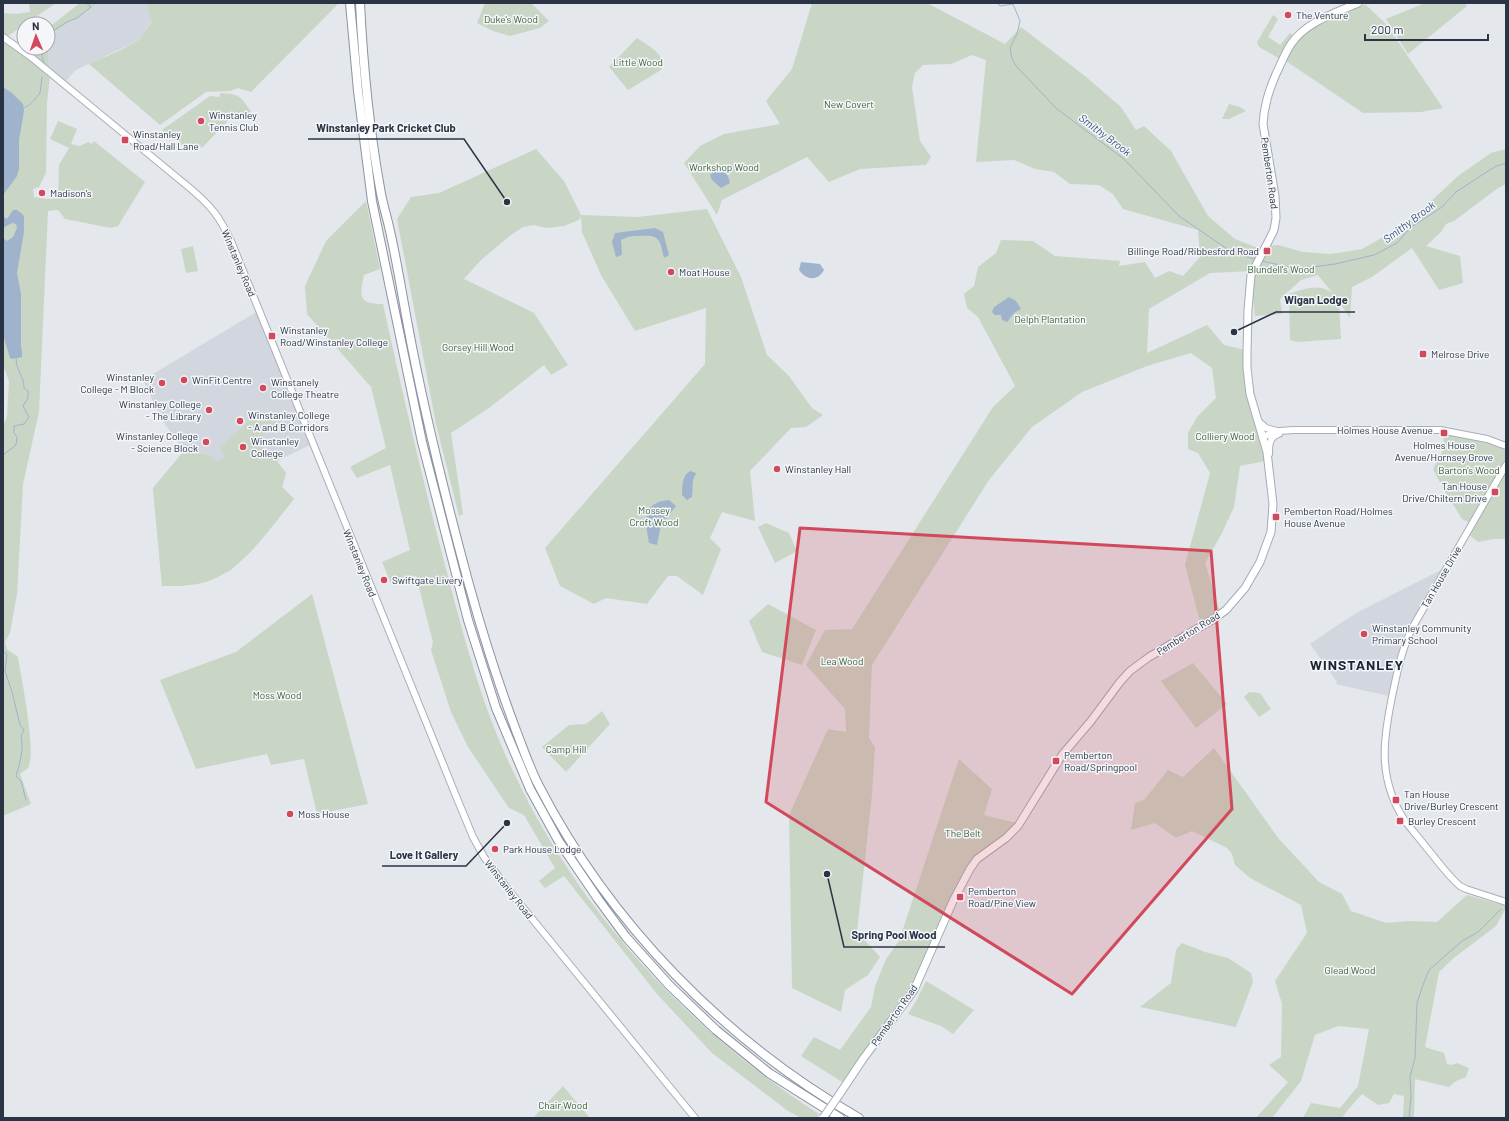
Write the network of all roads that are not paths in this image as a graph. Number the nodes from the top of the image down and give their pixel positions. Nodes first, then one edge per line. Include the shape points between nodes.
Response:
1 (350, 3) edge
2 (361, 3) edge
3 (1358, 3) edge
4 (3, 37) edge
5 (1257, 420) junction
6 (1294, 430) junction
7 (1279, 431) junction
8 (1262, 436) junction
9 (1506, 446) edge
10 (1269, 458) junction
11 (1506, 465) edge
12 (1506, 902) edge
13 (695, 1118) edge
14 (823, 1118) edge
15 (840, 1118) edge
16 (860, 1118) edge

1 - 15 highway via 357,85 372,201 422,442 468,620 496,708 530,789 558,840 598,899 626,937 669,985 716,1030 769,1073
2 - 16 highway via 366,84 380,190 390,230 417,377 441,479 480,623 500,690 538,785 596,879 643,940 701,1002 770,1060 829,1101
3 - 5 main road, Pemberton Road via 1319,21 1304,30 1292,42 1266,99 1263,124 1275,196 1276,218 1274,230 1251,275 1249,291 1247,368 1250,398
4 - 13 street, Winstanley Road via 31,57 191,189 218,216 231,241 473,837 507,888
5 - 7 street via 1266,428
5 - 8 main road, Pemberton Road
6 - 7 street, Holmes House Avenue
6 - 9 street, Holmes House Avenue via 1440,430 1470,434
6 - 10 street via 1272,438
7 - 8 street, Holmes House Avenue
8 - 10 main road, Pemberton Road
10 - 14 main road, Pemberton Road, bridge via 1272,522 1264,554 1251,580 1219,615 1130,671 1062,755 1018,826 977,859 950,908 914,990
11 - 12 street, Tan House Drive via 1407,638 1391,699 1384,755 1387,779 1394,801 1408,824 1440,864 1460,886

